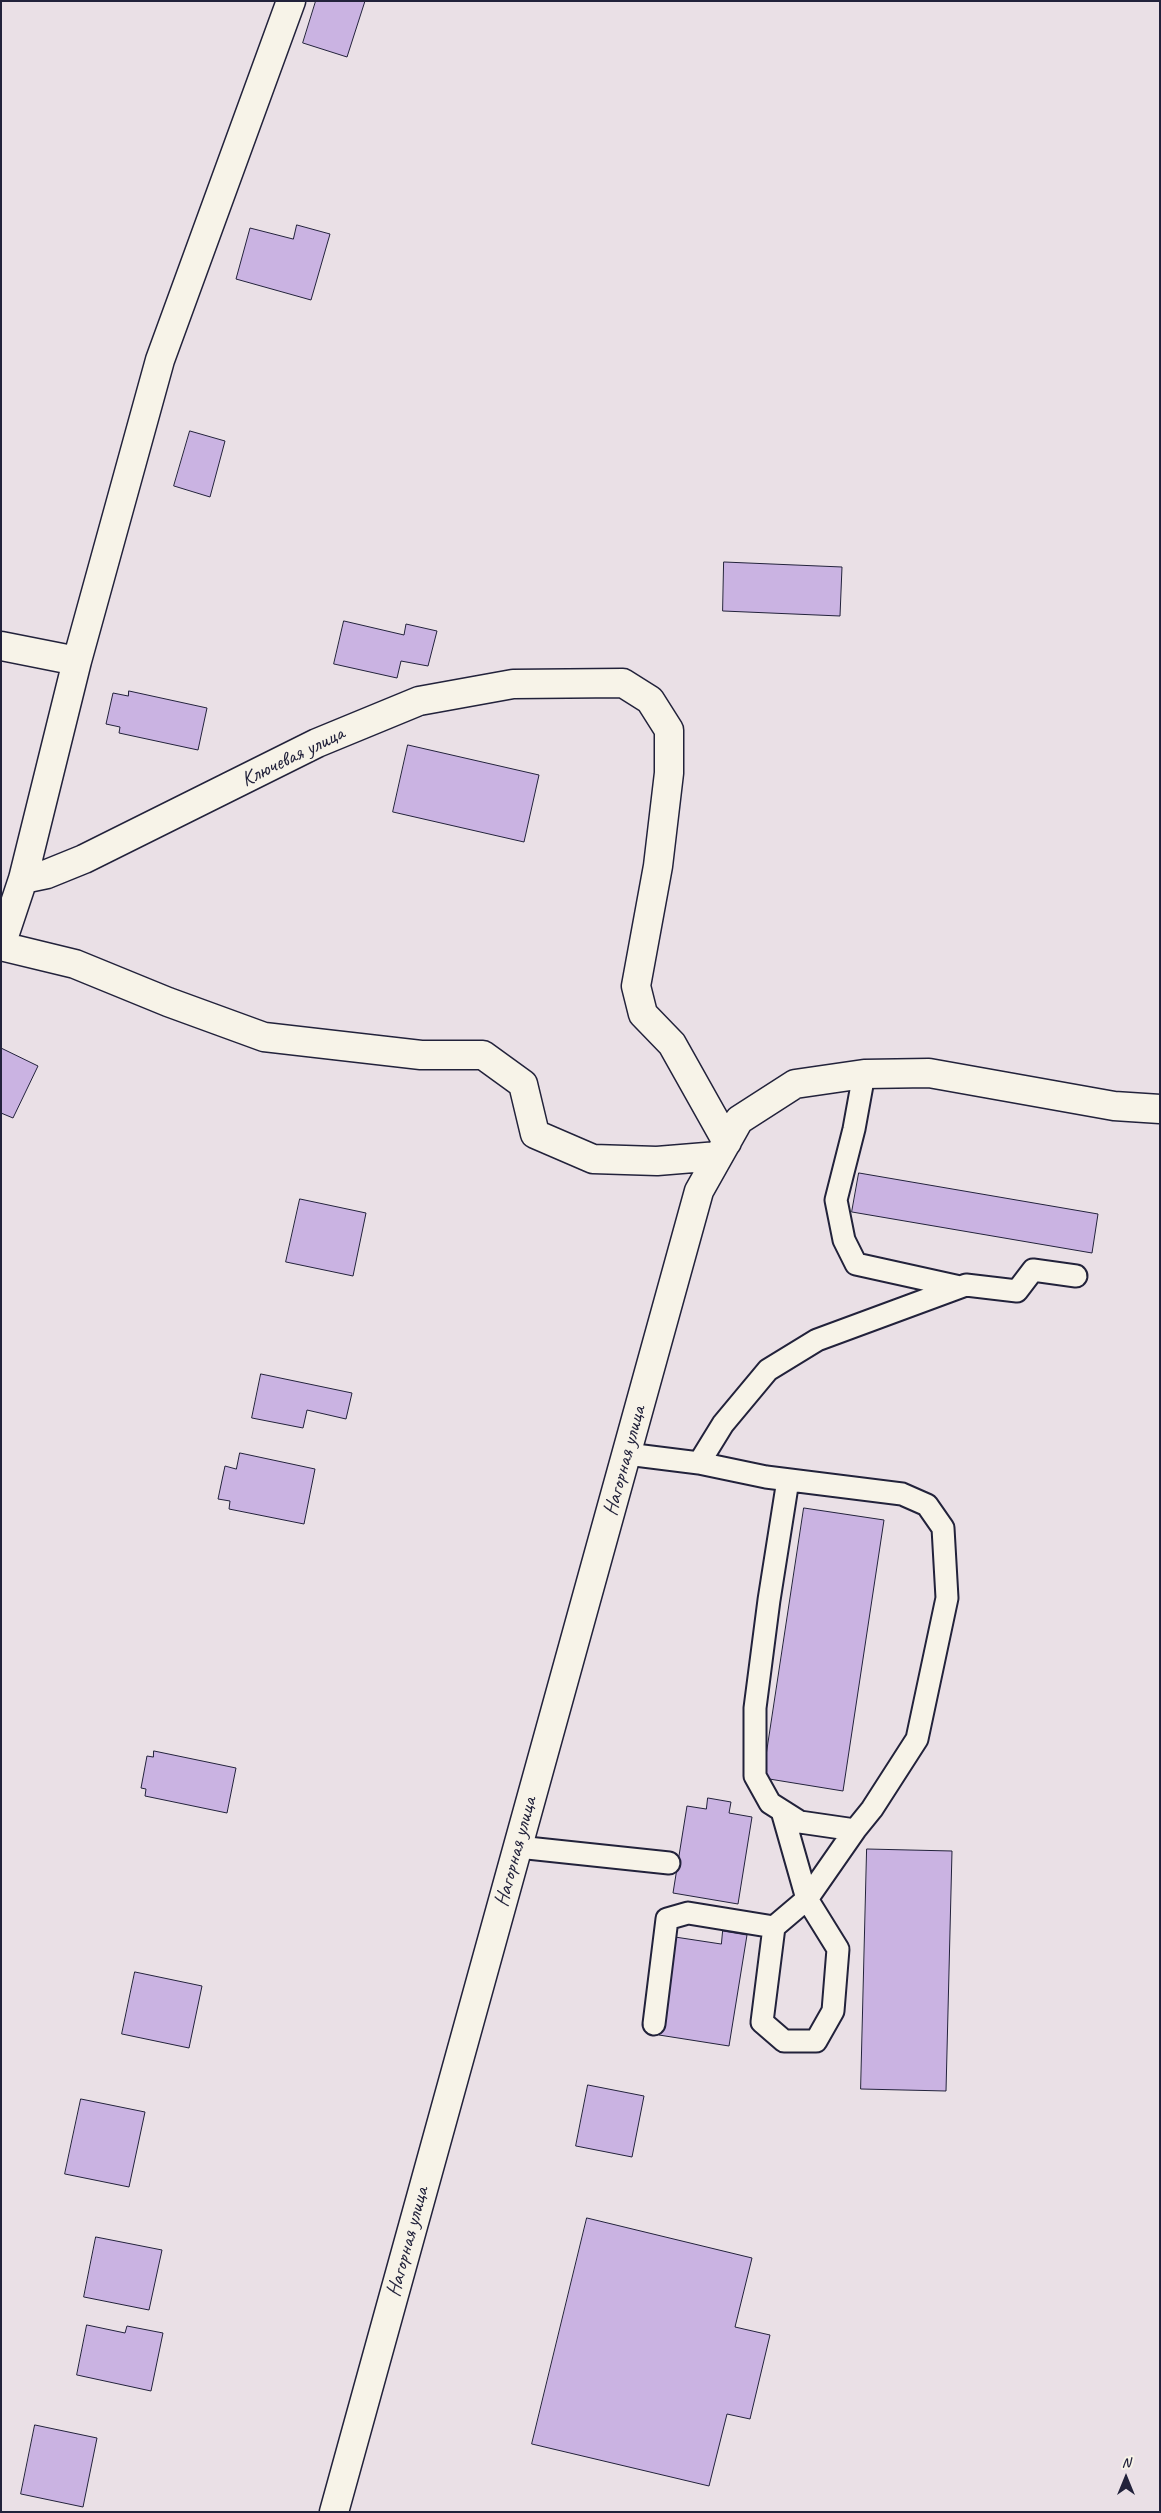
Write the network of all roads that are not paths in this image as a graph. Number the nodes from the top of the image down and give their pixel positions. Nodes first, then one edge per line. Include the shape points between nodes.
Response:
1 (291, 1) edge
2 (1, 646) edge
3 (77, 661) junction
4 (23, 880) junction
5 (1, 945) edge
6 (864, 1074) junction
7 (1160, 1109) edge
8 (723, 1149) junction
9 (1076, 1276) dead end
10 (960, 1287) junction
11 (627, 1454) junction
12 (699, 1463) junction
13 (788, 1480) junction
14 (782, 1811) junction
15 (855, 1830) junction
16 (518, 1846) junction
17 (669, 1863) dead end
18 (807, 1899) junction
19 (774, 1927) junction
20 (654, 2024) dead end
21 (334, 2512) edge

1 - 3 street via 160,360
2 - 3 street
3 - 4 street
4 - 5 street
4 - 8 street, Ключевая улица via 84,859 317,743 419,701 513,684 623,683 650,700 669,730 669,773 658,866 636,986 643,1014 672,1044
5 - 8 street via 75,964 264,1037 421,1055 483,1055 523,1084 535,1134 593,1159 657,1161
6 - 7 street, Нагорная улица via 929,1073 1114,1106
6 - 8 street, Нагорная улица via 795,1084 739,1120
6 - 10 lane via 836,1200 844,1240 856,1264
8 - 11 street, Нагорная улица via 699,1191
9 - 10 lane via 1033,1270 1017,1291
10 - 12 lane via 818,1340 768,1370 723,1424
11 - 12 lane
11 - 16 street, Нагорная улица
12 - 13 lane
13 - 14 lane via 756,1708 756,1776 770,1803
13 - 15 lane via 902,1494 927,1505 943,1528 947,1598 917,1739
14 - 15 lane via 800,1822
14 - 18 lane
15 - 18 lane
16 - 17 lane
16 - 21 street, Нагорная улица
18 - 19 lane
18 - 19 lane via 838,1949 833,2011 816,2041 784,2041 762,2022
19 - 20 lane via 688,1913 667,1920

